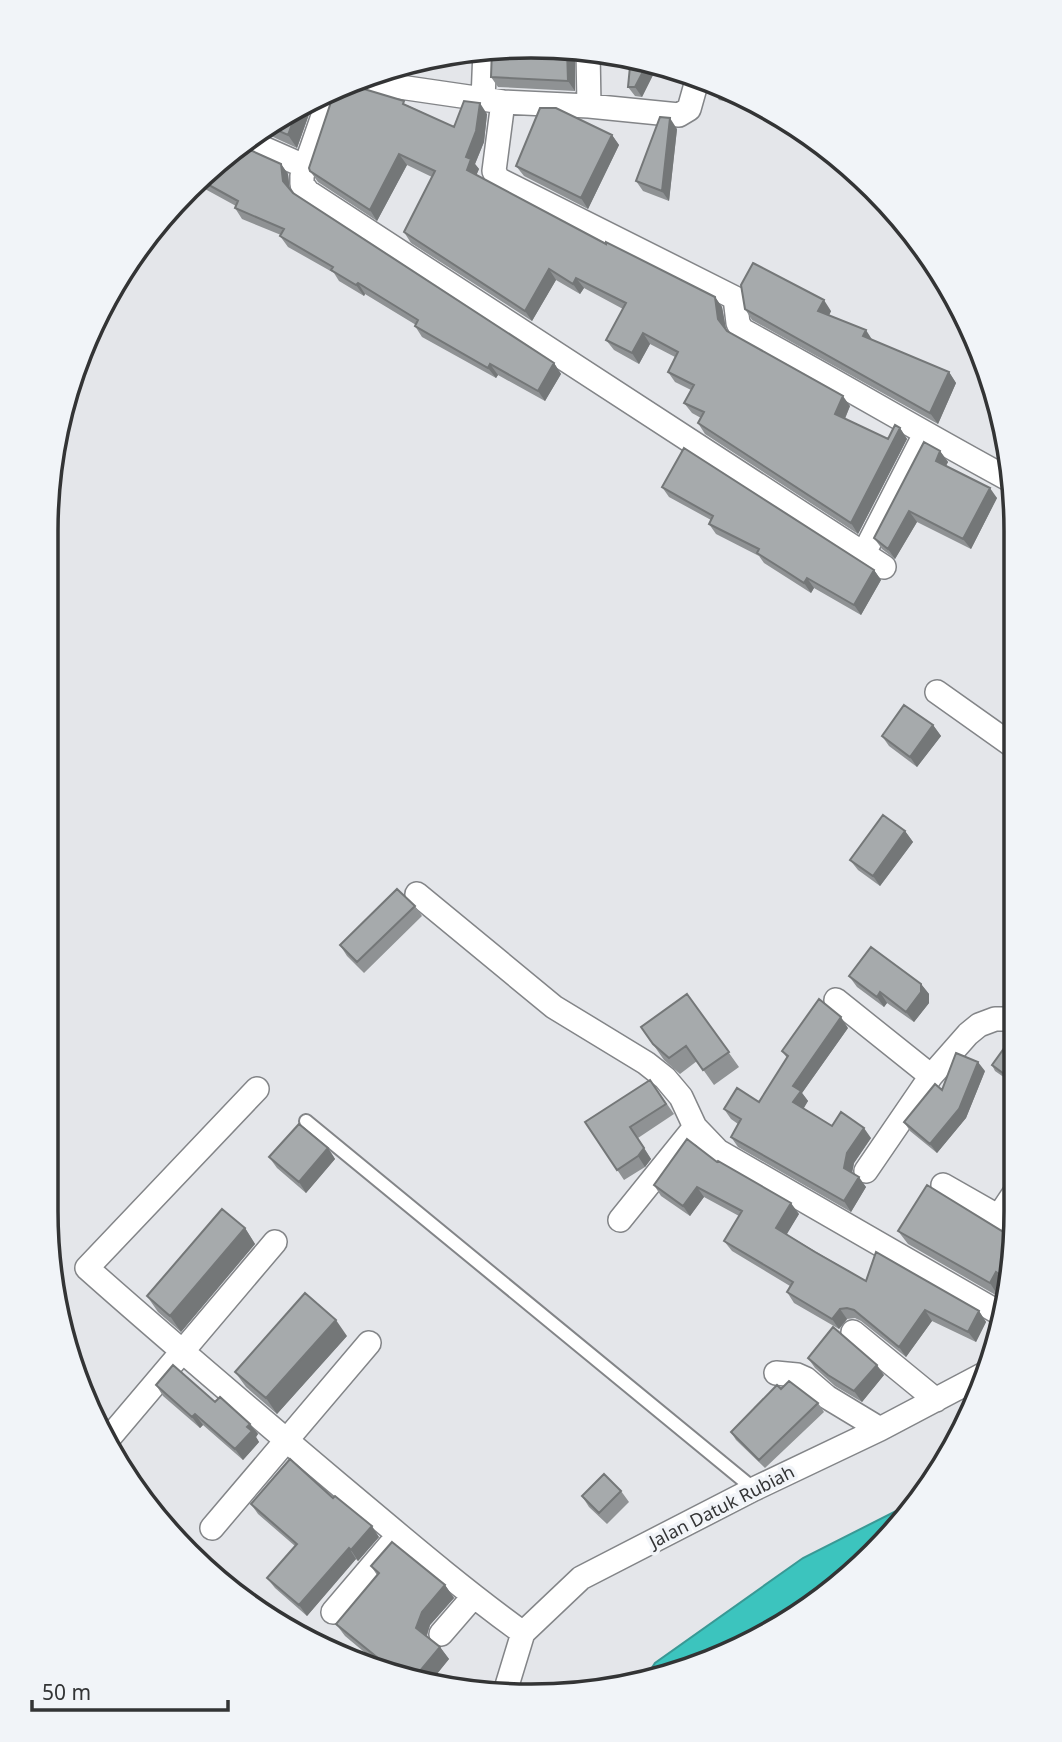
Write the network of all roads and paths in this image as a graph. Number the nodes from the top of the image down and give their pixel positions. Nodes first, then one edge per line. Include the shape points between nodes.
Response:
1 (487, 60) edge
2 (588, 62) edge
3 (377, 84) edge
4 (695, 88) edge
5 (493, 101) junction
6 (327, 105) edge
7 (589, 106) junction
8 (258, 145) edge
9 (304, 166) junction
10 (925, 434) junction
11 (1001, 475) edge
12 (864, 553) junction
13 (884, 567) dead end
14 (937, 692) dead end
15 (1004, 740) edge
16 (417, 894) dead end
17 (836, 1000) dead end
18 (1004, 1019) edge
19 (931, 1076) junction
20 (257, 1089) dead end
21 (306, 1121) dead end
22 (695, 1127) junction
23 (866, 1171) dead end
24 (943, 1185) dead end
25 (1004, 1219) edge
26 (620, 1220) dead end
27 (275, 1242) dead end
28 (993, 1310) edge
29 (853, 1332) dead end
30 (369, 1343) dead end
31 (182, 1352) junction
32 (776, 1373) dead end
33 (972, 1380) edge
34 (936, 1400) junction
35 (880, 1429) junction
36 (113, 1433) edge
37 (286, 1440) junction
38 (754, 1489) junction
39 (212, 1528) dead end
40 (399, 1535) junction
41 (473, 1597) junction
42 (333, 1612) dead end
43 (523, 1633) junction
44 (441, 1634) dead end
45 (508, 1683) edge

1 - 5 street
2 - 7 street
3 - 5 street
4 - 7 street via 689,109 679,115
5 - 7 street
5 - 10 street via 498,180 735,298 742,330
6 - 9 street
8 - 9 street
9 - 12 street via 302,184 308,192
10 - 11 street
10 - 12 street
12 - 13 street
14 - 15 street
16 - 22 street via 554,1007 646,1062 681,1097
17 - 19 street
18 - 19 street via 979,1025
19 - 23 street
20 - 31 street via 87,1268
21 - 38 lane
22 - 26 street
22 - 28 street via 718,1151
24 - 25 street
27 - 31 street
29 - 34 street
30 - 37 street
31 - 36 street
31 - 37 street
32 - 35 street via 806,1379
33 - 34 street, Jalan Datuk Rubiah
34 - 35 street, Jalan Datuk Rubiah
35 - 38 street, Jalan Datuk Rubiah
37 - 39 street
37 - 40 street
38 - 43 street, Jalan Datuk Rubiah via 581,1578
40 - 41 street
40 - 42 street
41 - 43 street
41 - 44 street
43 - 45 street, Jalan Datuk Rubiah

